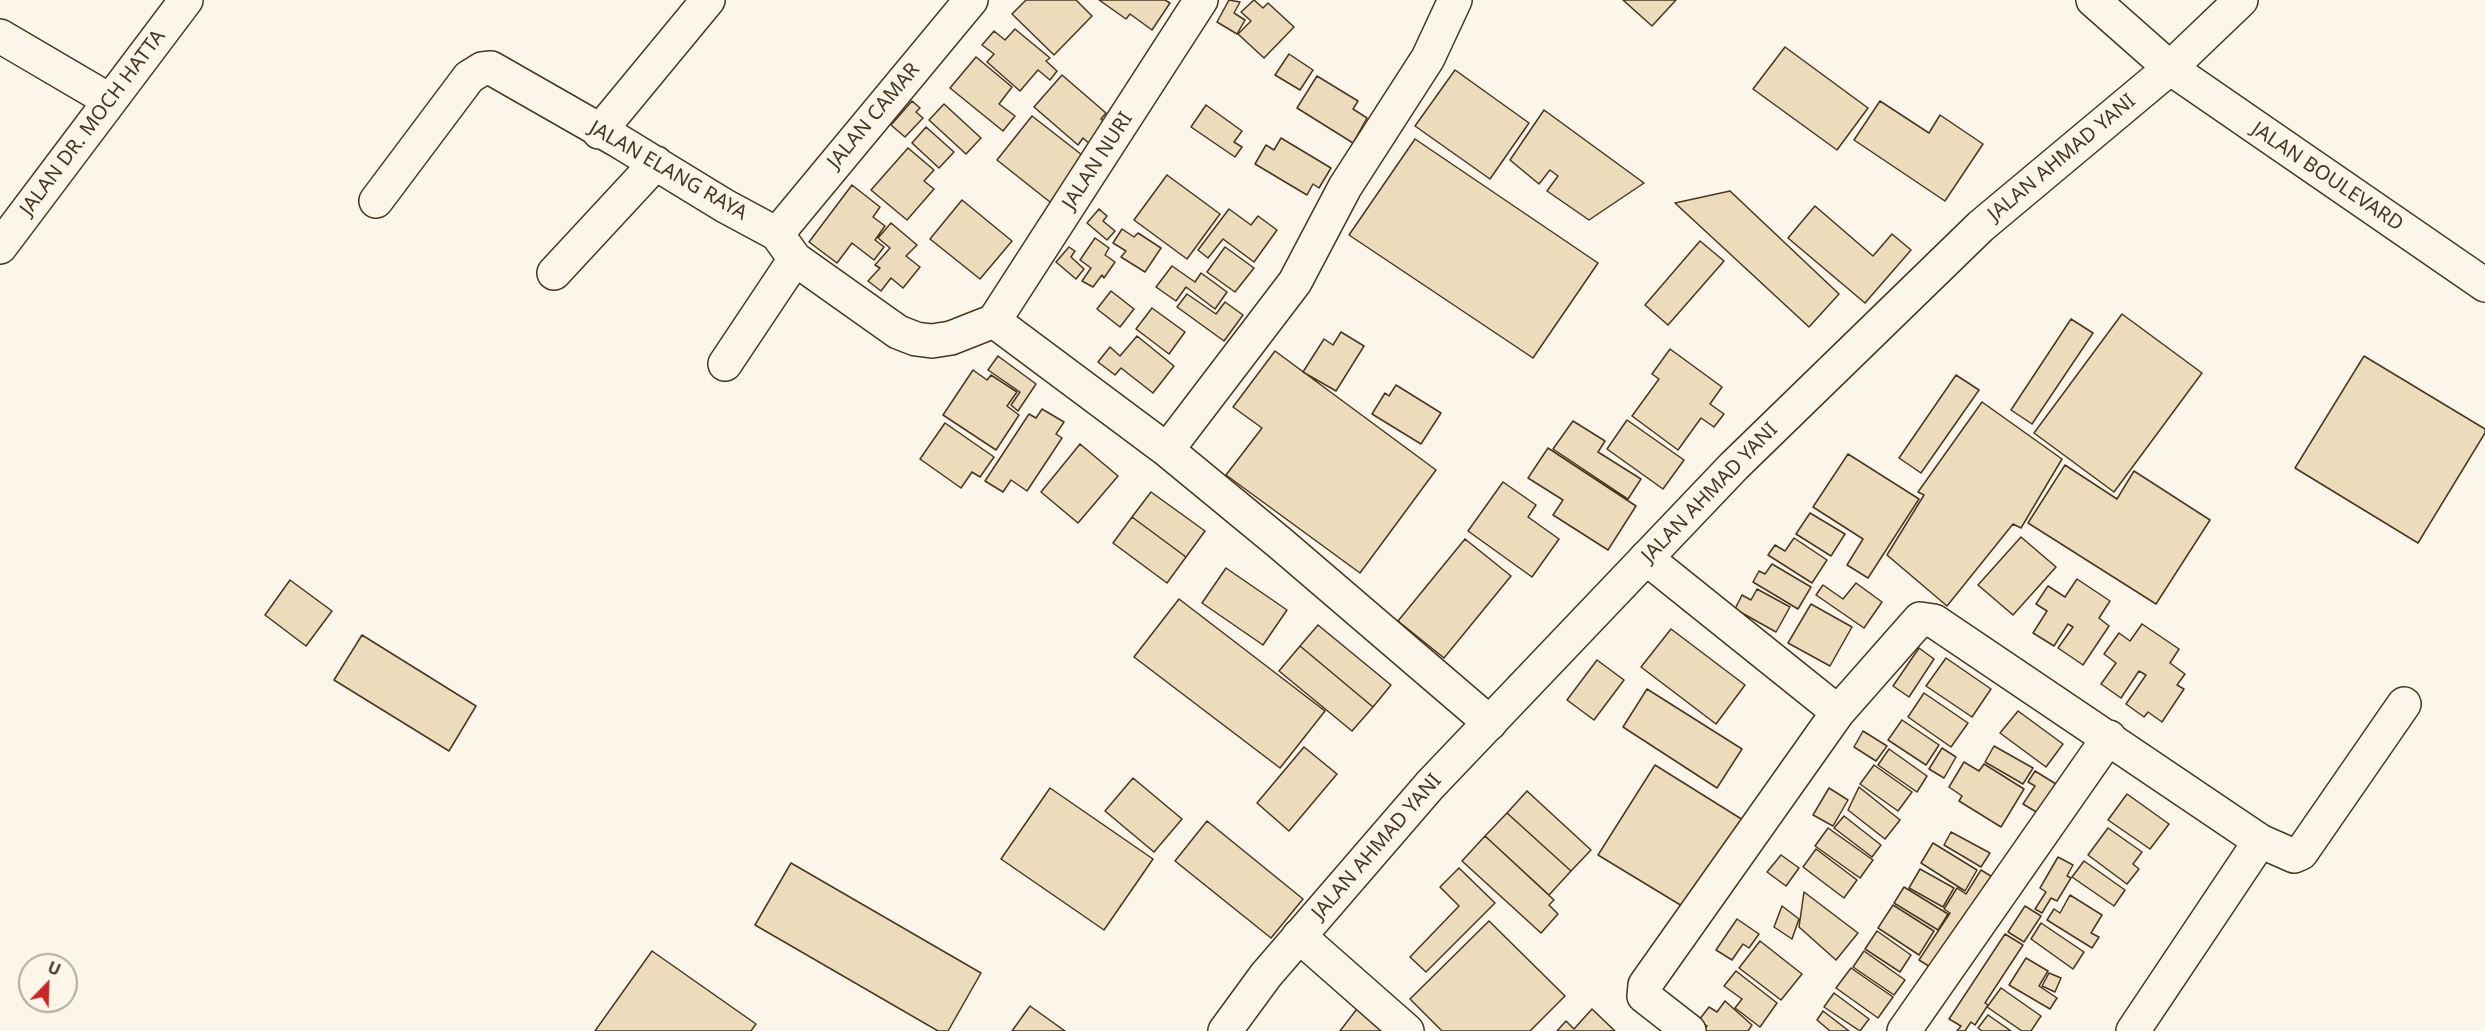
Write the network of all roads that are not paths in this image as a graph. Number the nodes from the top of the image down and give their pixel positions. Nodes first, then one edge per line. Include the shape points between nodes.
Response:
1 (708, 0) edge
2 (971, 0) edge
3 (1201, 0) edge
4 (1455, 0) edge
5 (2094, 0) edge
6 (2241, 0) edge
7 (174, 4) edge
8 (0, 36) edge
9 (2170, 68) junction
10 (109, 100) junction
11 (599, 132) junction
12 (656, 163) junction
13 (376, 201) dead end
14 (786, 246) junction
15 (0, 247) edge
16 (554, 273) dead end
17 (2485, 285) edge
18 (994, 321) junction
19 (725, 364) dead end
20 (1167, 450) junction
21 (1646, 558) junction
22 (2404, 704) dead end
23 (1838, 712) junction
24 (1490, 723) junction
25 (2109, 737) junction
26 (2259, 841) junction
27 (1299, 936) junction
28 (1225, 1031) edge
29 (1407, 1031) edge
30 (1689, 1031) edge
31 (1904, 1031) edge
32 (2133, 1031) edge

1 - 11 main road
2 - 14 main road, JALAN CAMAR
3 - 18 main road, JALAN NURI
4 - 20 main road via 1428,58 1345,187 1295,282
5 - 9 main road, JALAN BOULEVARD
6 - 9 main road, JALAN AHMAD YANI
7 - 10 main road, JALAN DR. MOCH HATTA
8 - 10 main road
9 - 17 main road, JALAN BOULEVARD
9 - 21 main road, JALAN AHMAD YANI via 1981,226 1734,466
10 - 15 main road, JALAN DR. MOCH HATTA
11 - 12 main road, JALAN ELANG RAYA
11 - 13 main road, JALAN ELANG RAYA via 491,68 482,69 469,77
12 - 14 main road, JALAN ELANG RAYA
12 - 16 main road
14 - 18 main road, JALAN ELANG RAYA via 898,332 916,339 951,338
14 - 19 main road, JALAN CAMAR
18 - 20 main road
20 - 24 main road
21 - 23 main road
21 - 24 main road, JALAN AHMAD YANI
22 - 26 main road via 2301,853 2289,854
23 - 25 main road via 1915,623 1925,618
23 - 30 main road via 1645,985 1644,996
24 - 27 main road, JALAN AHMAD YANI via 1430,785
25 - 26 main road
25 - 31 main road
26 - 32 main road
27 - 28 main road, JALAN AHMAD YANI
27 - 29 main road

